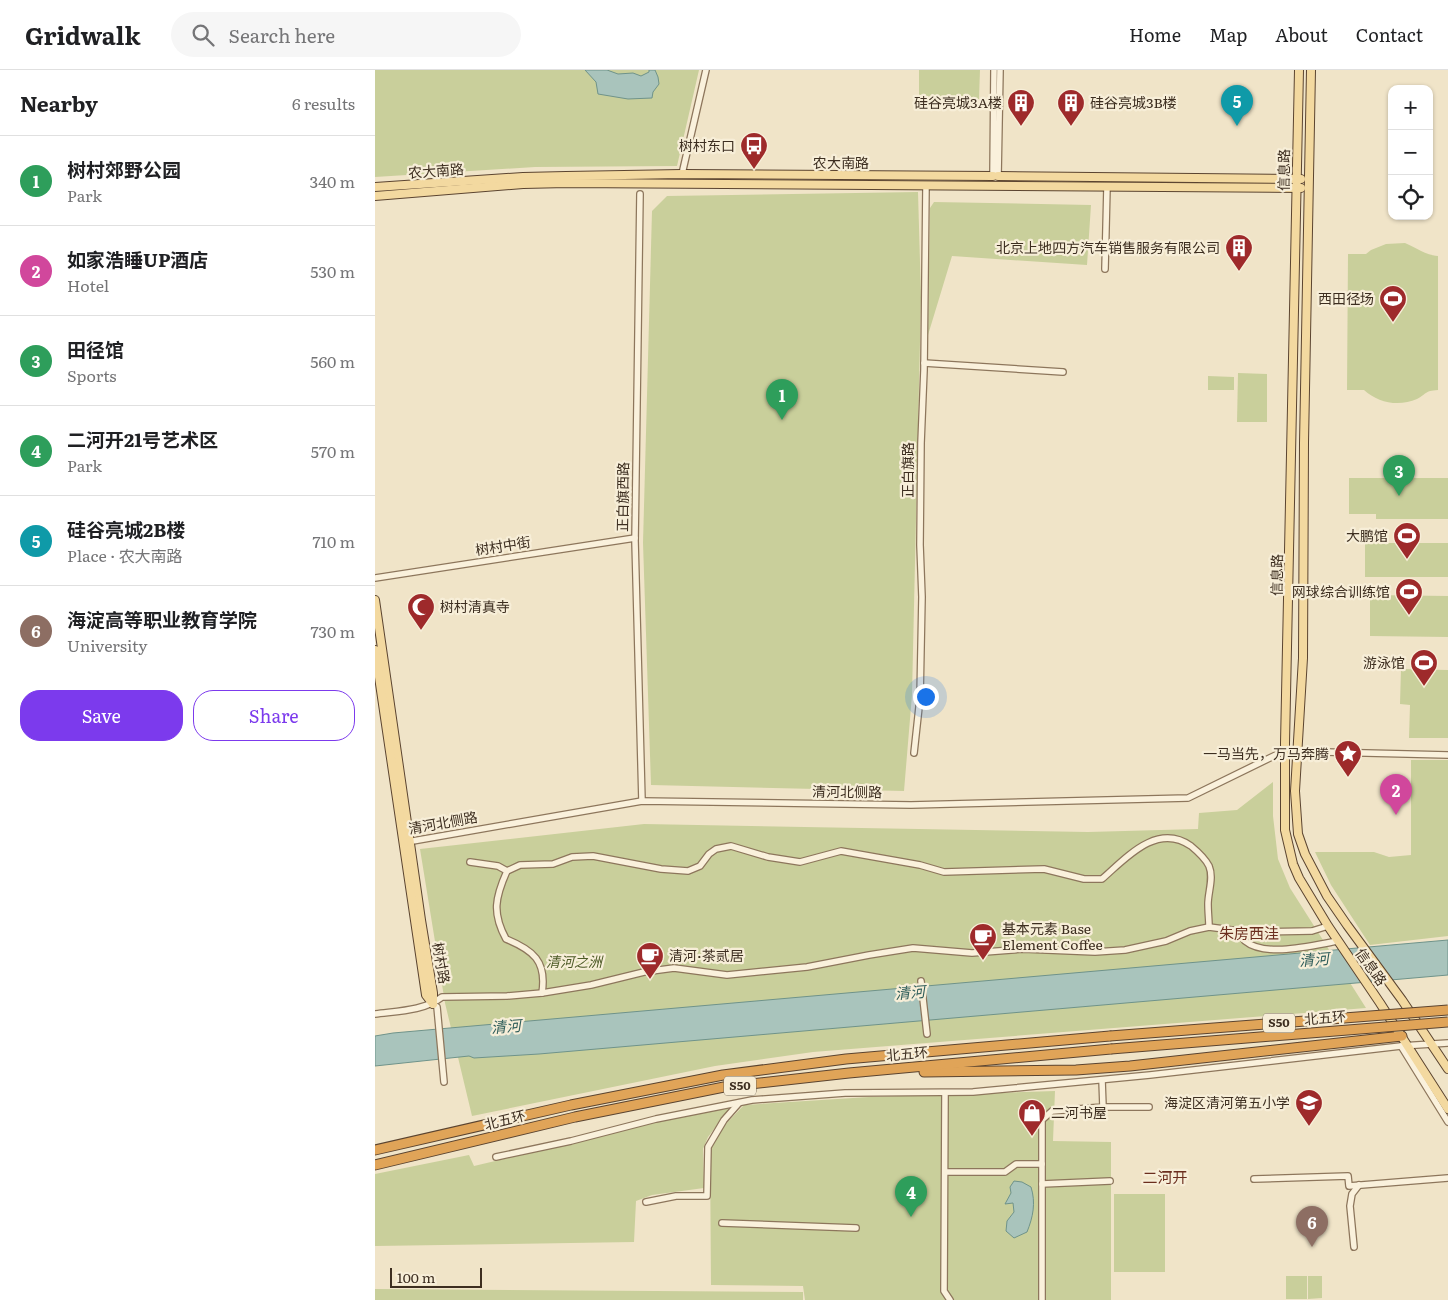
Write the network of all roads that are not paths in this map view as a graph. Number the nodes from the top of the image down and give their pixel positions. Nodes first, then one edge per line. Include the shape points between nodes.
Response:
1 (706, 70) edge
2 (994, 70) edge
3 (1000, 70) edge
4 (1299, 70) edge
5 (1311, 70) edge
6 (682, 174) junction
7 (995, 176) junction
8 (1296, 179) junction
9 (1308, 179) junction
10 (926, 186) junction
11 (375, 187) edge
12 (1107, 187) junction
13 (1296, 188) junction
14 (1308, 188) junction
15 (640, 194) dead end
16 (375, 196) edge
17 (1105, 269) dead end
18 (924, 363) junction
19 (1063, 372) dead end
20 (635, 538) junction
21 (375, 578) edge
22 (375, 600) edge
23 (375, 650) edge
24 (1284, 751) junction
25 (1297, 751) junction
26 (914, 753) dead end
27 (1448, 755) edge
28 (642, 801) junction
29 (406, 843) junction
30 (470, 862) dead end
31 (507, 871) junction
32 (1327, 926) junction
33 (1209, 928) junction
34 (1238, 931) junction
35 (1337, 939) junction
36 (921, 981) dead end
37 (542, 993) junction
38 (433, 1004) junction
39 (1448, 1010) edge
40 (375, 1014) edge
41 (1448, 1022) edge
42 (927, 1034) dead end
43 (1403, 1036) junction
44 (1448, 1043) edge
45 (1433, 1044) junction
46 (1405, 1046) junction
47 (1448, 1069) edge
48 (849, 1073) junction
49 (1101, 1080) junction
50 (444, 1082) dead end
51 (945, 1093) junction
52 (739, 1103) junction
53 (1149, 1107) dead end
54 (1103, 1108) junction
55 (1448, 1109) edge
56 (1448, 1122) edge
57 (375, 1150) edge
58 (496, 1157) dead end
59 (1042, 1164) junction
60 (375, 1165) edge
61 (945, 1172) junction
62 (1448, 1178) edge
63 (1254, 1179) dead end
64 (1110, 1181) dead end
65 (1042, 1184) junction
66 (1359, 1185) junction
67 (646, 1202) dead end
68 (722, 1223) dead end
69 (856, 1228) dead end
70 (1354, 1246) dead end
71 (950, 1300) edge
72 (1042, 1300) edge

1 - 6 street
2 - 7 street
3 - 7 street
4 - 8 main road, 信息路
5 - 9 main road, 信息路
6 - 7 main road, 农大南路
6 - 11 main road, 农大南路 via 523,177
7 - 8 main road, 农大南路
8 - 9 main road, 农大南路
8 - 13 main road, 信息路
9 - 14 main road, 信息路
10 - 12 main road, 农大南路
10 - 16 main road, 农大南路 via 567,183
10 - 18 street, 正白旗路
12 - 13 main road, 农大南路
12 - 17 street
13 - 14 main road, 农大南路
13 - 24 main road, 信息路
14 - 25 main road, 信息路 via 1303,658
15 - 20 street, 正白旗西路
18 - 19 street
18 - 26 street, 正白旗路 via 920,698
20 - 21 street, 树村中街
20 - 28 street, 正白旗西路
22 - 29 main road, 树村路
23 - 29 main road, 树村路
24 - 25 street
24 - 28 street, 清河北侧路 via 1188,798 911,805
24 - 32 main road, 信息路 via 1284,812 1288,848 1299,878
25 - 27 street
25 - 45 main road, 信息路 via 1298,834 1305,854 1319,883
28 - 29 street, 清河北侧路
29 - 38 main road, 树村路
30 - 31 street via 498,866
31 - 33 street via 520,865 553,864 586,856 688,871 700,866 716,849 731,846 800,862 841,851 920,864 944,872 1044,869 1084,879 1102,879 1139,847 1160,837 1183,840 1197,850 1209,866
31 - 37 street via 497,902 499,926 506,939 538,958
32 - 34 street via 1312,931
32 - 35 main road, 信息路
33 - 34 street
33 - 37 street via 1125,950 1023,949 972,953 913,948 807,967 727,974 674,968
34 - 35 street via 1245,941 1267,950 1307,947
35 - 43 main road, 信息路
36 - 42 street
37 - 38 street via 442,997
38 - 40 street
38 - 50 street via 439,1015
39 - 57 highway, 北五环 / S50, bridge via 846,1058 723,1075 571,1105
41 - 48 highway, 北五环 / S50, bridge
43 - 46 main road, 信息路
43 - 48 highway via 1075,1070
44 - 45 street
45 - 46 street
45 - 47 main road, 信息路
46 - 49 street
46 - 55 main road, 信息路
46 - 56 street
48 - 60 highway, 北五环 / S50 via 724,1087 575,1117
49 - 51 street
49 - 54 street
51 - 52 street via 845,1093
51 - 61 street
52 - 58 street
52 - 67 street via 724,1120 709,1147 707,1196 676,1196
53 - 54 street
54 - 59 street via 1052,1111 1042,1120
59 - 61 street via 1016,1164 1005,1172
59 - 65 street
61 - 71 street via 944,1291
62 - 66 street
63 - 66 street via 1348,1176 1349,1186
64 - 65 street
65 - 72 street
66 - 70 street via 1352,1194 1350,1206
68 - 69 street

